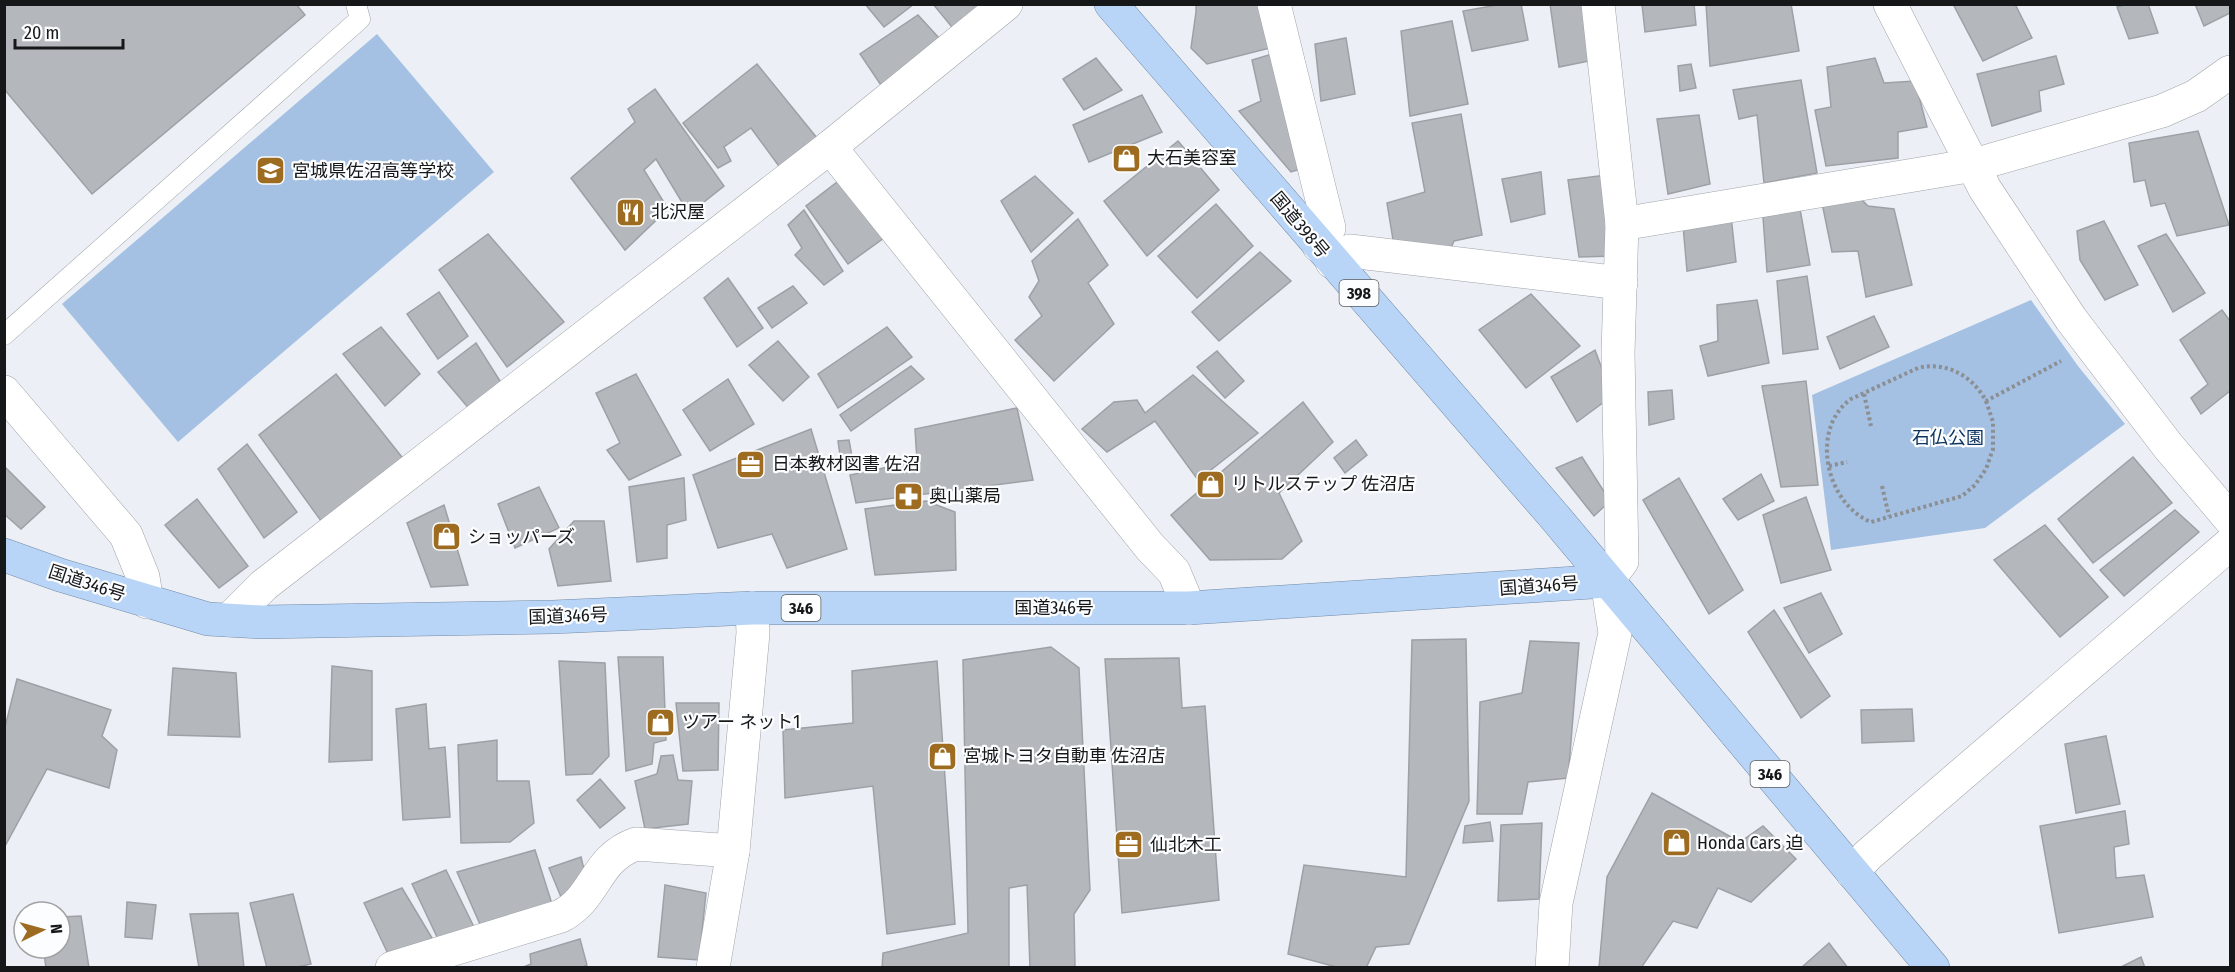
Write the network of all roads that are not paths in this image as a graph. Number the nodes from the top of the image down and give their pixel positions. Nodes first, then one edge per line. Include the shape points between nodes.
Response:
1 (356, 4) edge
2 (1006, 4) edge
3 (1111, 4) edge
4 (1274, 4) edge
5 (1598, 4) edge
6 (1890, 4) edge
7 (2230, 72) edge
8 (830, 147) junction
9 (1974, 165) junction
10 (1622, 224) junction
11 (1326, 254) junction
12 (1621, 283) junction
13 (4, 335) edge
14 (4, 392) edge
15 (2230, 519) edge
16 (2230, 544) edge
17 (4, 555) edge
18 (1607, 581) junction
19 (147, 602) junction
20 (752, 608) junction
21 (1189, 609) junction
22 (229, 620) junction
23 (733, 851) junction
24 (1852, 872) junction
25 (392, 968) edge
26 (713, 968) edge
27 (1552, 968) edge
28 (1933, 968) edge

1 - 13 lane via 360,19
2 - 8 street
3 - 11 highway, 国道398号 / 398
4 - 11 street via 1329,228
5 - 10 street
6 - 9 street
7 - 9 street via 2196,96 2162,111
8 - 21 street via 1174,572
8 - 22 street via 264,585
9 - 10 street
9 - 15 street via 1985,189 2071,319 2168,446
10 - 12 street
11 - 12 street via 1350,251
11 - 18 highway, 国道398号 / 398
12 - 18 street via 1618,353 1622,561
14 - 19 street via 126,535 143,577
16 - 24 street
17 - 19 highway, 国道346号 / 346
18 - 21 highway, 国道346号 / 346
18 - 24 highway, 346
18 - 27 street via 1615,633 1556,903
19 - 22 highway, 国道346号 / 346 via 208,619
20 - 21 highway, 国道346号 / 346
20 - 22 highway, 国道346号 / 346 via 553,617
20 - 23 street
23 - 25 street via 636,844 621,849 575,909
23 - 26 street
24 - 28 highway, 346

